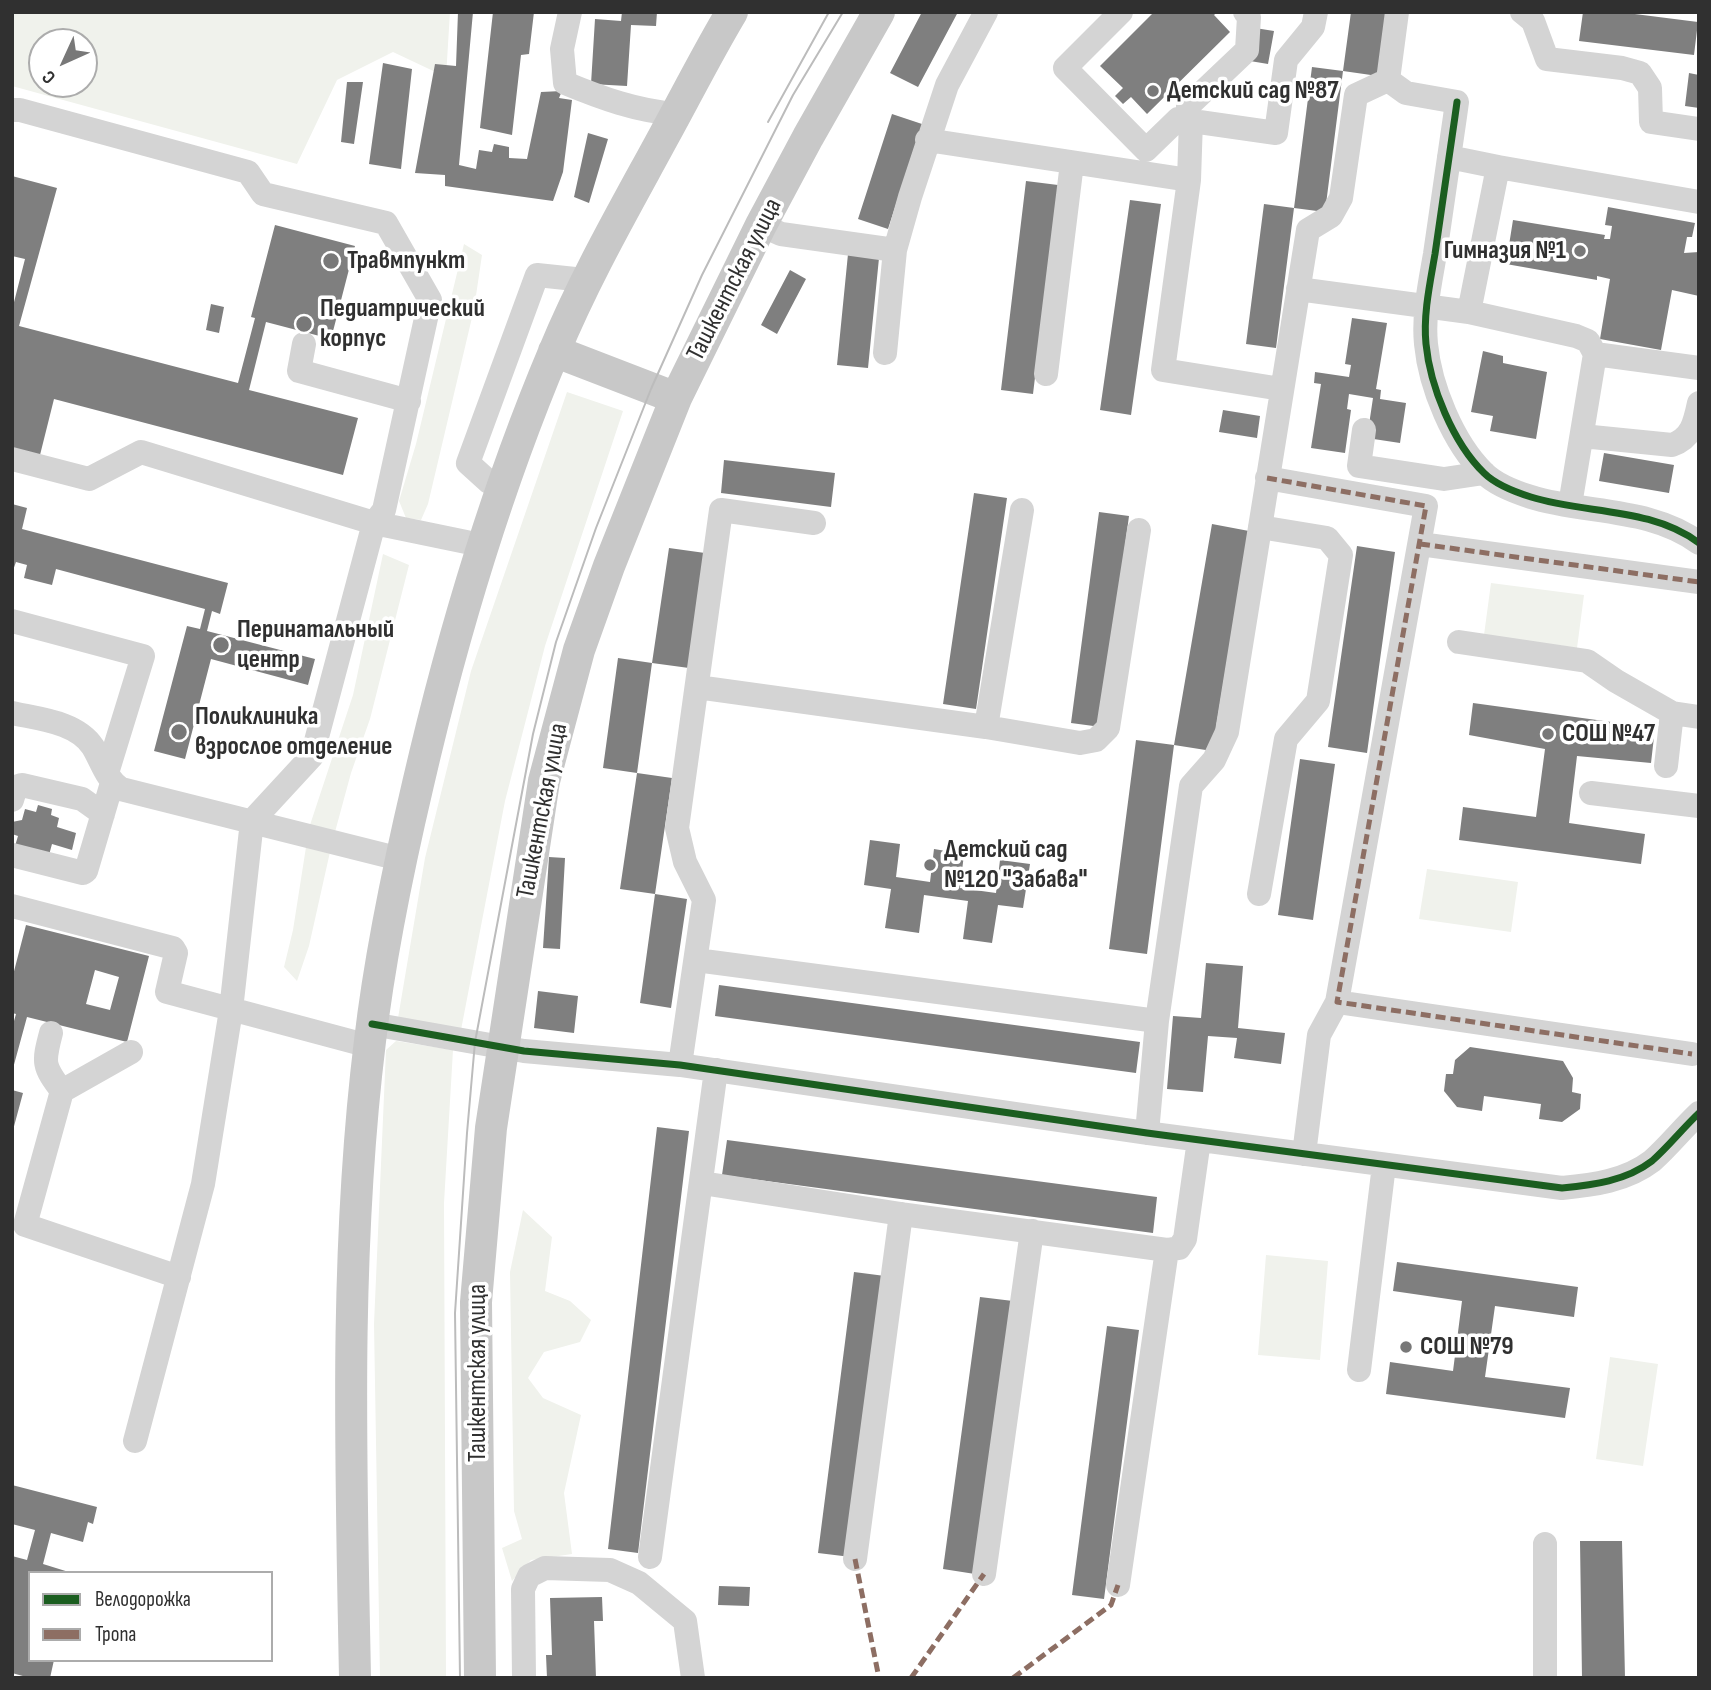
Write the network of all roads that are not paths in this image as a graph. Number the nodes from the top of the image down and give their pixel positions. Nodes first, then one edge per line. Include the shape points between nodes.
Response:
1 (570, 12) edge
2 (732, 12) edge
3 (879, 12) edge
4 (986, 12) edge
5 (1121, 12) edge
6 (1245, 12) edge
7 (1316, 12) edge
8 (1522, 12) edge
9 (1403, 14) edge
10 (1388, 80) junction
11 (12, 110) edge
12 (676, 114) junction
13 (1191, 120) junction
14 (1699, 129) edge
15 (927, 140) junction
16 (1449, 157) junction
17 (1072, 163) junction
18 (1499, 167) junction
19 (1189, 180) junction
20 (1699, 202) edge
21 (761, 225) junction
22 (895, 250) junction
23 (586, 283) junction
24 (1298, 289) junction
25 (1427, 306) junction
26 (1469, 312) junction
27 (304, 344) dead end
28 (554, 351) junction
29 (885, 353) dead end
30 (1595, 354) junction
31 (1699, 368) edge
32 (1046, 374) dead end
33 (1281, 389) junction
34 (676, 398) junction
35 (409, 401) junction
36 (1699, 403) edge
37 (1364, 430) dead end
38 (1582, 436) junction
39 (12, 458) edge
40 (1484, 473) junction
41 (1268, 478) junction
42 (501, 489) junction
43 (1570, 505) junction
44 (1022, 510) dead end
45 (374, 523) junction
46 (814, 523) dead end
47 (1260, 527) junction
48 (1139, 530) dead end
49 (1699, 543) edge
50 (1420, 544) junction
51 (482, 548) junction
52 (1699, 582) edge
53 (12, 621) edge
54 (1459, 642) dead end
55 (697, 687) junction
56 (12, 713) edge
57 (1672, 713) junction
58 (1699, 717) edge
59 (986, 727) junction
60 (1666, 766) dead end
61 (109, 778) junction
62 (1591, 793) dead end
63 (12, 800) edge
64 (1699, 806) edge
65 (103, 814) junction
66 (252, 821) junction
67 (12, 855) edge
68 (400, 859) junction
69 (1258, 894) dead end
70 (12, 906) edge
71 (696, 960) junction
72 (1337, 1002) junction
73 (231, 1010) junction
74 (1157, 1021) junction
75 (51, 1033) dead end
76 (371, 1035) junction
77 (502, 1047) junction
78 (131, 1052) dead end
79 (1692, 1054) dead end
80 (680, 1065) junction
81 (716, 1070) junction
82 (62, 1091) junction
83 (1698, 1114) edge
84 (1147, 1133) junction
85 (1199, 1140) junction
86 (1304, 1154) junction
87 (1384, 1165) junction
88 (702, 1184) junction
89 (901, 1214) junction
90 (1032, 1231) junction
91 (1167, 1250) junction
92 (178, 1277) junction
93 (1359, 1370) dead end
94 (135, 1441) dead end
95 (1545, 1544) dead end
96 (650, 1558) dead end
97 (856, 1559) dead end
98 (984, 1574) dead end
99 (1118, 1585) dead end
100 (355, 1678) edge
101 (480, 1678) edge
102 (524, 1678) edge
103 (693, 1678) edge
104 (1545, 1678) edge

1 - 12 street via 562,49 565,83 605,100
2 - 12 main road
3 - 21 main road, Ташкентская улица
4 - 15 street via 947,85
5 - 13 street via 1065,68 1146,150 1178,119
6 - 13 street via 1250,17 1247,50 1188,106
7 - 13 street via 1313,27 1286,60 1276,133
8 - 14 street via 1533,20 1547,59 1640,73 1650,89 1651,122
9 - 10 street
10 - 16 street via 1406,93 1457,102
10 - 24 street via 1356,94 1341,198 1331,216 1308,230
11 - 35 street via 248,172 263,194 386,223 430,300
12 - 23 main road
13 - 19 street
15 - 17 street
15 - 22 street
16 - 18 street
16 - 25 street
17 - 19 street
17 - 32 street
18 - 20 street
18 - 26 street
19 - 33 street via 1163,370
21 - 22 street via 780,234
21 - 34 main road, Ташкентская улица
22 - 29 street
23 - 28 main road
23 - 42 street via 537,275 468,463
24 - 25 street
24 - 33 street
25 - 26 street
25 - 40 street via 1426,342 1440,406
26 - 30 street via 1576,336 1588,341
27 - 35 street via 299,371
28 - 34 main road
28 - 42 main road
30 - 31 street
30 - 38 street
33 - 41 street
34 - 77 main road, Ташкентская улица via 579,650 544,781
35 - 45 street via 384,510
36 - 38 street via 1689,434 1672,445
37 - 40 street via 1359,466 1444,479
38 - 43 street
39 - 45 street via 89,480 141,452
40 - 43 street via 1507,489
41 - 47 street
41 - 50 street via 1426,506
42 - 51 main road
43 - 49 street via 1652,520
44 - 59 street
45 - 51 street
45 - 66 street via 312,756
46 - 55 street via 720,510
47 - 69 street via 1327,538 1341,555 1318,701 1286,739
47 - 74 street via 1227,732 1214,760 1191,786
48 - 59 street via 1108,728 1096,740 1080,743
50 - 52 street
50 - 72 street
51 - 68 main road via 440,689
53 - 61 street via 142,656
54 - 57 street via 1587,661
55 - 59 street
55 - 71 street via 677,828 685,862 704,900
56 - 61 street via 75,729 91,744
57 - 58 street
57 - 60 street
61 - 65 street
61 - 66 street via 138,794
62 - 64 street
63 - 65 street via 16,787 22,785 82,799
65 - 67 street via 83,873
66 - 68 street
66 - 73 street
68 - 76 main road
70 - 73 street via 173,948 176,953 167,992
71 - 74 street
71 - 80 street
72 - 79 street
72 - 86 street via 1319,1035
73 - 76 street
73 - 92 street via 203,1184
74 - 84 street
75 - 82 street via 44,1060
76 - 77 street
76 - 100 main road via 352,1320
77 - 80 street
77 - 101 main road, Ташкентская улица via 476,1302
78 - 82 street
80 - 81 street
81 - 84 street
81 - 88 street
82 - 92 street via 25,1225
83 - 87 street via 1650,1162 1626,1176 1593,1185 1562,1188
84 - 85 street
85 - 86 street
85 - 91 street via 1185,1239 1179,1248
86 - 87 street
87 - 93 street
88 - 89 street
88 - 96 street
89 - 90 street
89 - 97 street
90 - 91 street
90 - 98 street
91 - 99 street
92 - 94 street
95 - 104 street
102 - 103 street via 523,1589 529,1576 545,1568 610,1570 639,1583 685,1621

